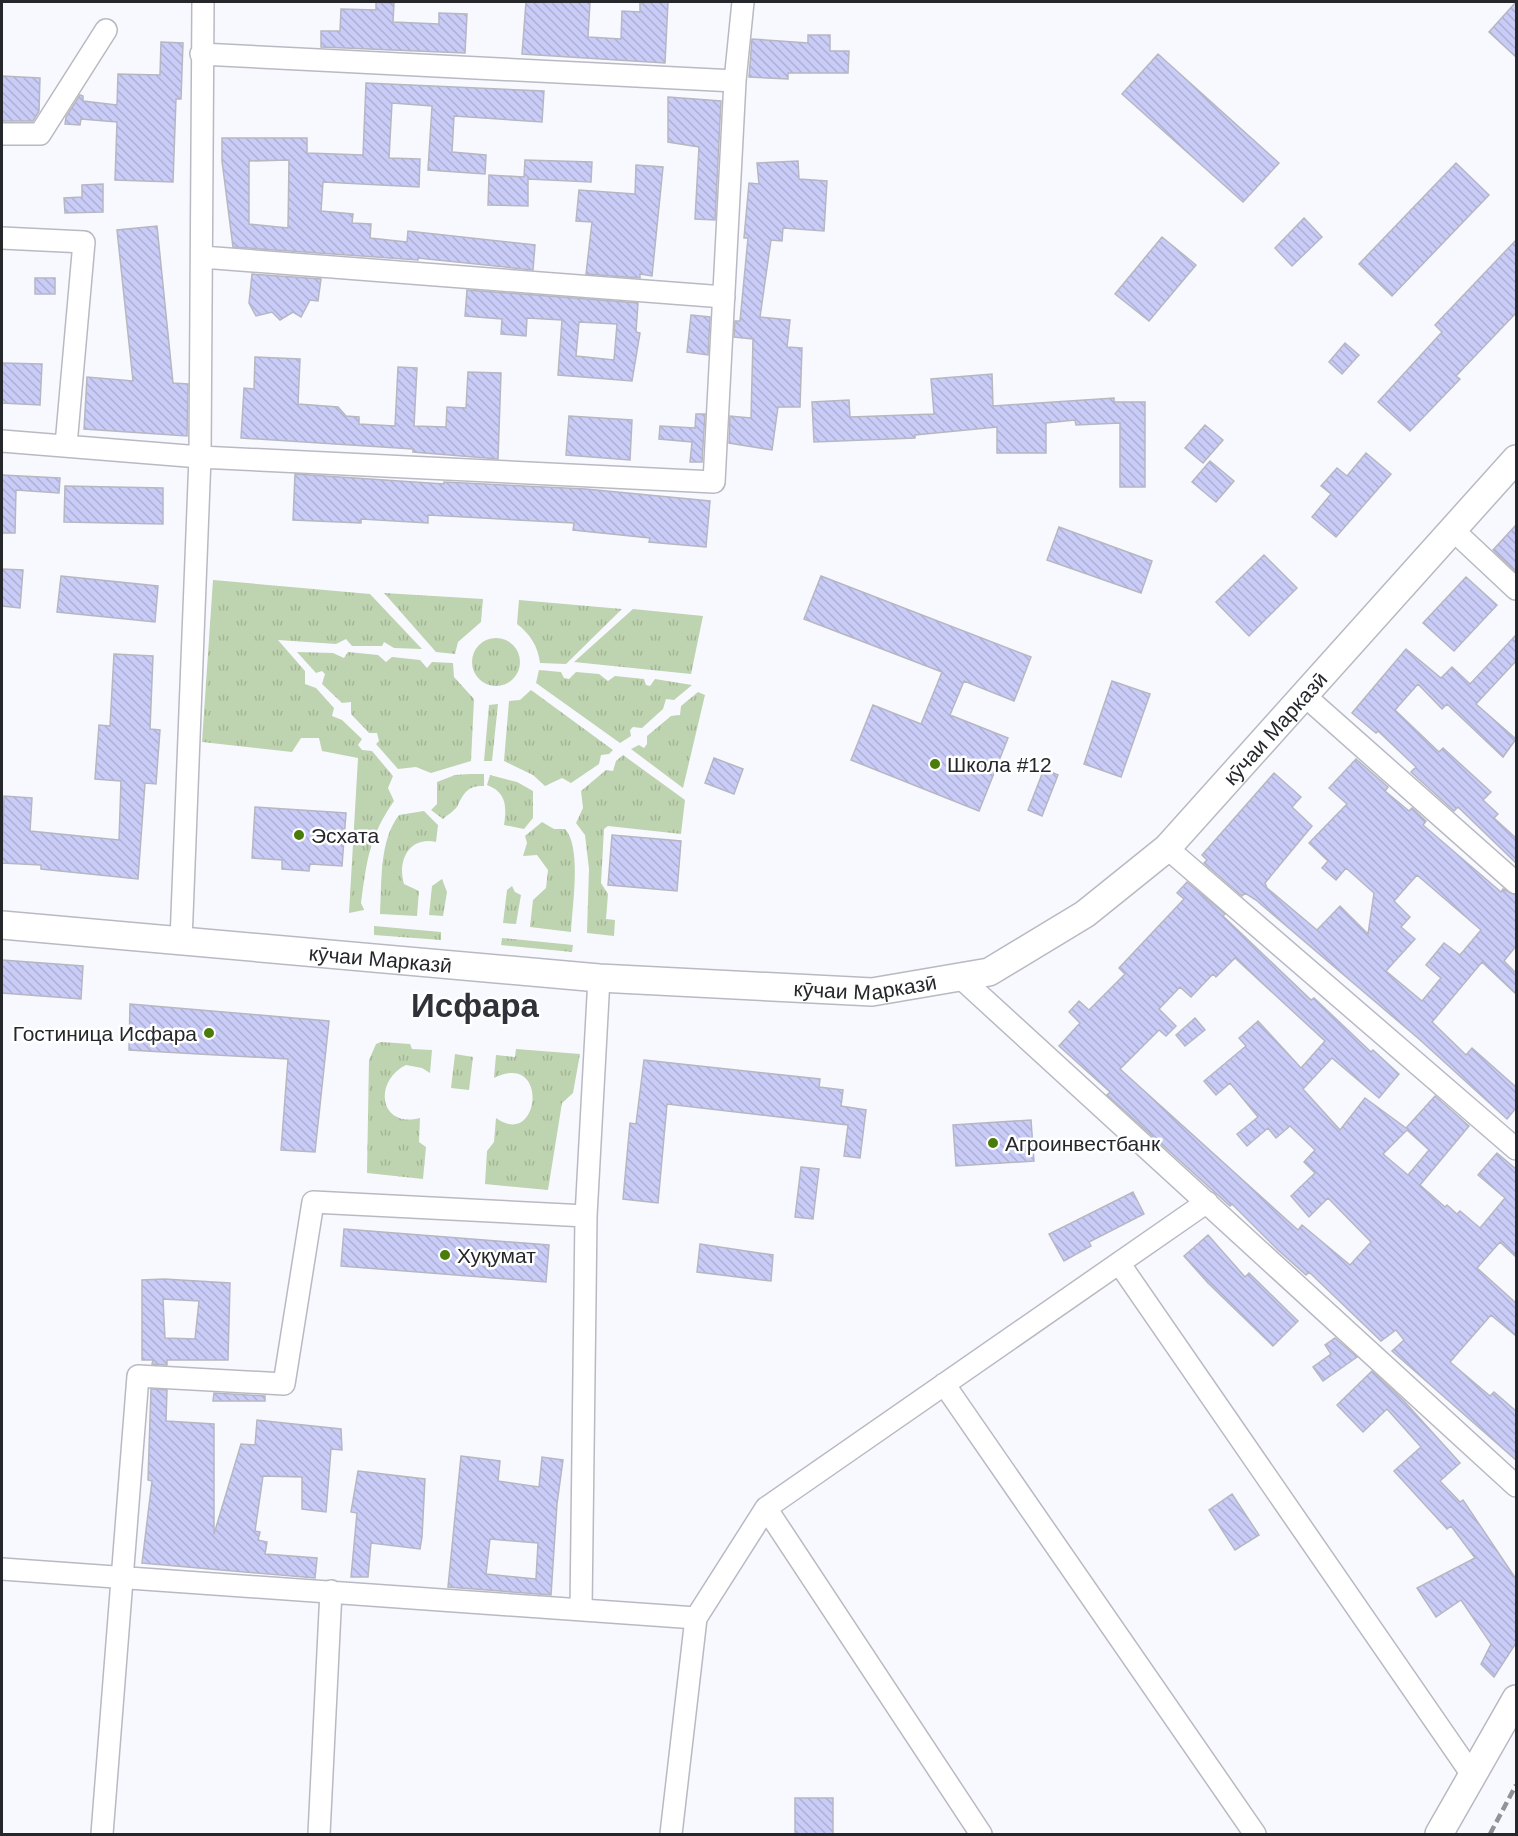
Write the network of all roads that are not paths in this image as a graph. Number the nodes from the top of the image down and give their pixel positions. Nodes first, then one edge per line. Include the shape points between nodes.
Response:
1 (203, 2) edge
2 (743, 2) edge
3 (106, 30) dead end
4 (201, 54) junction
5 (735, 81) junction
6 (2, 134) edge
7 (2, 238) edge
8 (202, 256) junction
9 (724, 297) junction
10 (2, 441) edge
11 (66, 446) junction
12 (200, 456) junction
13 (1516, 459) edge
14 (1453, 530) junction
15 (1516, 589) edge
16 (1305, 696) junction
17 (1167, 848) junction
18 (1516, 883) edge
19 (2, 925) edge
20 (181, 941) junction
21 (599, 978) junction
22 (962, 978) junction
23 (1516, 1149) edge
24 (1207, 1202) junction
25 (586, 1216) junction
26 (1119, 1263) junction
27 (944, 1384) junction
28 (1516, 1486) edge
29 (766, 1508) junction
30 (2, 1569) edge
31 (121, 1577) junction
32 (331, 1591) junction
33 (581, 1609) junction
34 (696, 1618) junction
35 (1516, 1699) edge
36 (1473, 1776) junction
37 (102, 1834) edge
38 (319, 1834) edge
39 (671, 1834) edge
40 (981, 1834) edge
41 (1255, 1834) edge
42 (1439, 1834) edge

1 - 4 street
2 - 5 street
3 - 6 street via 40,134
4 - 5 street
4 - 8 street
5 - 9 street
7 - 11 street via 84,242
8 - 9 street
8 - 12 street
9 - 12 street via 714,482
10 - 11 street
11 - 12 street
12 - 20 street
13 - 14 main road, кӯчаи Марказӣ
14 - 15 street
14 - 16 main road, кӯчаи Марказӣ
16 - 17 main road, кӯчаи Марказӣ
16 - 18 street
17 - 22 main road, кӯчаи Марказӣ via 1085,914 989,972
17 - 23 street
19 - 20 main road, кӯчаи Марказӣ
20 - 21 main road, кӯчаи Марказӣ
21 - 22 main road, кӯчаи Марказӣ via 872,992
21 - 25 street
22 - 24 street
24 - 26 street
24 - 28 street
25 - 31 street via 313,1202 284,1384 138,1376
25 - 33 street
26 - 27 street
26 - 36 street
27 - 29 street
27 - 41 street
29 - 34 street
29 - 40 street
30 - 31 street
31 - 32 street
31 - 37 street
32 - 33 street
32 - 38 street
33 - 34 street
34 - 39 street
35 - 36 main road
36 - 42 main road

